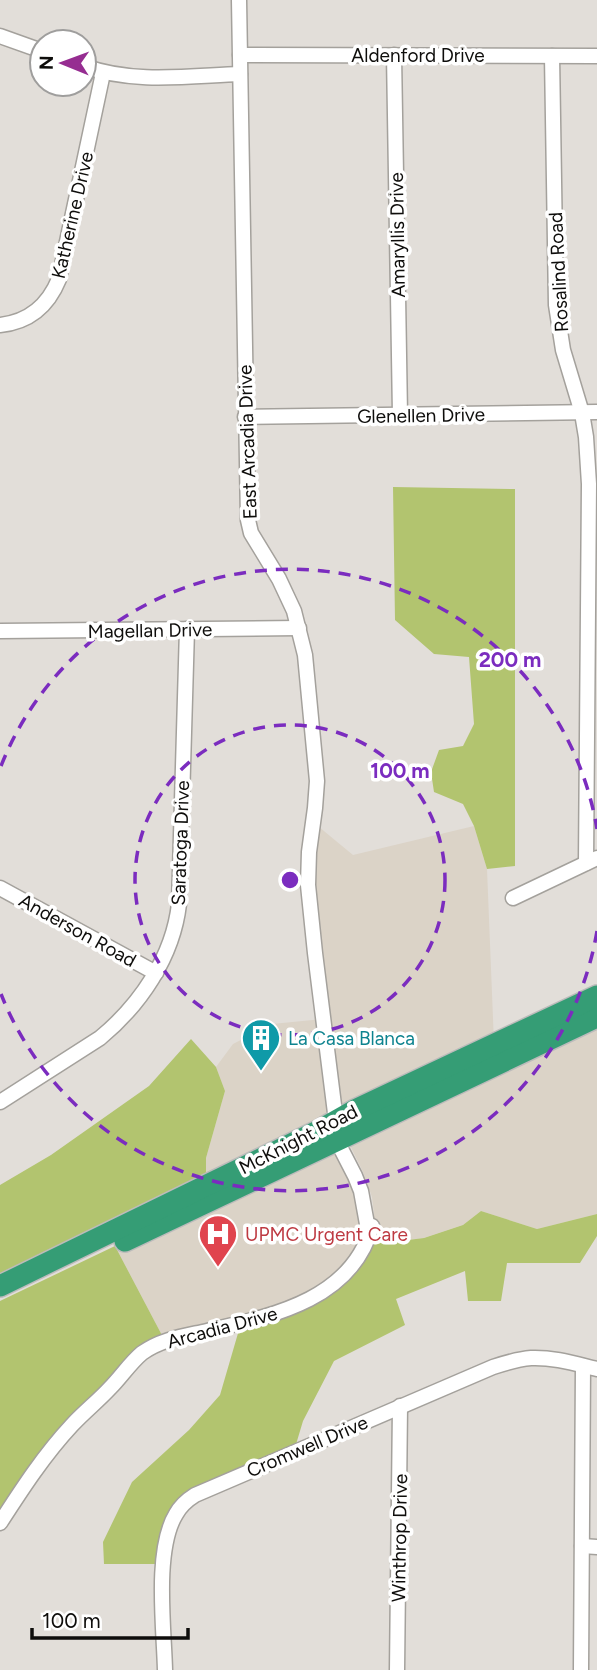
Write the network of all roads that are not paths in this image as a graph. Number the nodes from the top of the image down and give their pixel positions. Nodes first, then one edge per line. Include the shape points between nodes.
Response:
1 (239, 0) edge
2 (0, 36) edge
3 (28, 46) edge
4 (240, 55) junction
5 (394, 55) junction
6 (552, 56) junction
7 (597, 56) edge
8 (98, 71) edge
9 (103, 73) junction
10 (240, 74) junction
11 (0, 325) edge
12 (589, 413) edge
13 (400, 415) junction
14 (245, 417) junction
15 (592, 578) edge
16 (299, 628) junction
17 (187, 629) junction
18 (0, 631) edge
19 (592, 860) edge
20 (0, 888) edge
21 (513, 898) dead end
22 (156, 973) junction
23 (597, 996) edge
24 (597, 1017) edge
25 (0, 1102) edge
26 (340, 1133) junction
27 (0, 1286) edge
28 (0, 1301) edge
29 (590, 1367) edge
30 (400, 1406) junction
31 (0, 1523) edge
32 (582, 1546) junction
33 (597, 1547) edge
34 (166, 1670) edge
35 (397, 1670) edge
36 (580, 1670) edge

1 - 4 street, East Arcadia Drive
2 - 3 street
4 - 5 street, Aldenford Drive
4 - 10 street, East Arcadia Drive
5 - 6 street, Aldenford Drive
5 - 13 street, Amaryllis Drive
6 - 7 street, Aldenford Drive
6 - 12 street, Rosalind Road via 556,305 563,350
8 - 9 street
9 - 10 street via 149,78
9 - 11 street, Katherine Drive via 55,289 33,315
10 - 14 street, East Arcadia Drive
12 - 13 street, Glenellen Drive
12 - 15 street, Rosalind Road
13 - 14 street, Glenellen Drive
14 - 16 street, East Arcadia Drive via 247,520
15 - 19 street, Rosalind Road
16 - 17 street, Magellan Drive
16 - 26 street, East Arcadia Drive via 317,781 309,901
17 - 18 street, Magellan Drive
17 - 22 street, Saratoga Drive via 179,904
19 - 21 street
20 - 22 street, Anderson Road
22 - 25 street, Saratoga Drive via 114,1027
23 - 26 highway, McKnight Road via 375,1100
24 - 26 highway, McKnight Road
26 - 27 highway, McKnight Road
26 - 28 highway, McKnight Road
26 - 31 street, Arcadia Drive via 361,1191 369,1235 351,1267 313,1297 287,1310 165,1340 141,1354 72,1425
29 - 30 street, Cromwell Drive via 520,1359
29 - 32 street
30 - 34 street, Cromwell Drive via 183,1503 170,1526 164,1554
30 - 35 street, Winthrop Drive
32 - 33 street
32 - 36 street

